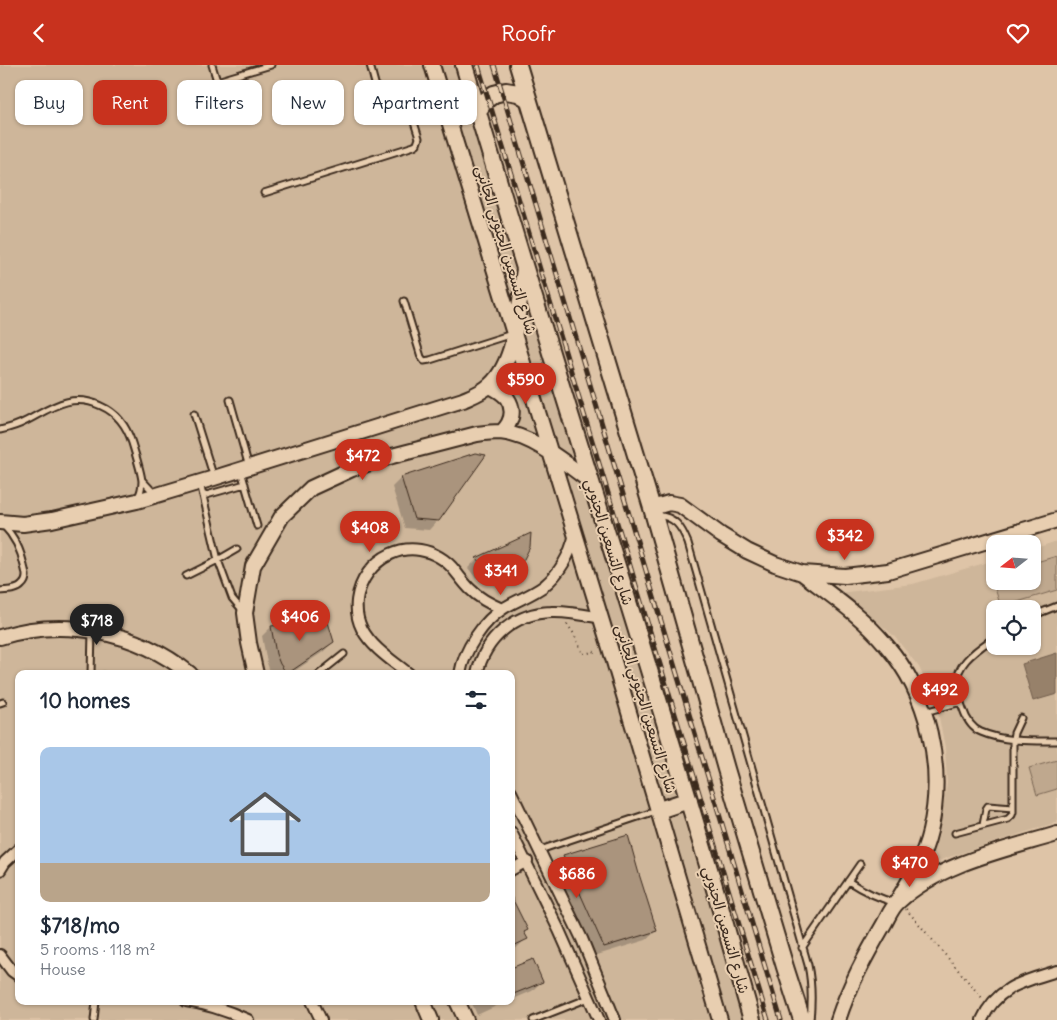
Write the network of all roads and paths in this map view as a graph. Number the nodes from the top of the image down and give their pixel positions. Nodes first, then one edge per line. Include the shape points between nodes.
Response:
1 (213, 65) edge
2 (271, 65) edge
3 (370, 65) edge
4 (432, 65) edge
5 (464, 65) edge
6 (518, 65) edge
7 (374, 80) edge
8 (436, 80) edge
9 (528, 99) junction
10 (478, 111) junction
11 (415, 125) edge
12 (449, 125) edge
13 (264, 193) dead end
14 (524, 269) junction
15 (404, 301) dead end
16 (514, 333) junction
17 (490, 386) junction
18 (230, 400) dead end
19 (194, 414) dead end
20 (0, 430) edge
21 (502, 432) junction
22 (551, 453) junction
23 (245, 469) junction
24 (214, 479) junction
25 (142, 480) junction
26 (591, 482) junction
27 (245, 484) junction
28 (201, 489) junction
29 (157, 495) junction
30 (137, 501) junction
31 (653, 511) junction
32 (1057, 520) edge
33 (1, 522) edge
34 (257, 526) dead end
35 (576, 533) junction
36 (237, 549) dead end
37 (218, 560) junction
38 (802, 573) junction
39 (186, 576) dead end
40 (846, 576) junction
41 (0, 591) edge
42 (832, 595) junction
43 (1057, 606) edge
44 (502, 609) junction
45 (552, 612) junction
46 (1041, 612) edge
47 (245, 613) junction
48 (601, 617) junction
49 (92, 631) junction
50 (0, 637) edge
51 (986, 644) edge
52 (610, 648) junction
53 (344, 653) dead end
54 (90, 670) edge
55 (186, 670) edge
56 (255, 670) edge
57 (324, 670) edge
58 (404, 670) edge
59 (461, 670) edge
60 (478, 670) edge
61 (960, 702) junction
62 (924, 712) junction
63 (1021, 718) dead end
64 (1013, 739) junction
65 (1057, 741) edge
66 (688, 800) junction
67 (515, 803) edge
68 (1013, 808) junction
69 (659, 810) junction
70 (983, 825) junction
71 (955, 833) dead end
72 (1057, 834) edge
73 (515, 839) edge
74 (540, 850) junction
75 (15, 853) edge
76 (526, 861) junction
77 (860, 864) dead end
78 (515, 868) edge
79 (916, 868) junction
80 (0, 871) edge
81 (929, 880) junction
82 (848, 881) junction
83 (896, 903) junction
84 (802, 948) junction
85 (0, 955) edge
86 (1057, 971) edge
87 (15, 973) edge
88 (589, 998) junction
89 (96, 1005) edge
90 (208, 1005) edge
91 (314, 1005) edge
92 (425, 1005) edge
93 (459, 1005) edge
94 (989, 1006) junction
95 (94, 1020) edge
96 (248, 1020) edge
97 (321, 1020) edge
98 (431, 1020) edge
99 (466, 1020) edge
100 (533, 1020) edge
101 (599, 1020) edge
102 (616, 1020) edge
103 (720, 1020) edge
104 (752, 1020) edge
105 (802, 1020) edge
106 (810, 1020) edge
107 (838, 1020) edge
108 (982, 1020) edge

1 - 2 lane via 217,81
3 - 7 lane
4 - 8 street, شارع التسعين الجنوبي الجانبى
5 - 10 main road, شارع التسعين الجنوبي
6 - 9 main road
9 - 10 main road via 506,91 484,101
9 - 31 main road
10 - 14 main road, شارع التسعين الجنوبي
11 - 13 lane via 419,138 414,146
12 - 16 street, شارع التسعين الجنوبي الجانبى
14 - 16 street
14 - 26 main road, شارع التسعين الجنوبي
15 - 16 lane via 424,361
16 - 17 street via 506,363
16 - 22 street, شارع التسعين الجنوبي الجانبى
17 - 21 street via 507,398 511,407 512,417
17 - 23 street via 463,400
18 - 23 lane
19 - 24 lane
20 - 25 lane via 25,422 66,401 94,402 107,408 126,428
21 - 22 street
21 - 47 street via 476,434 392,456 352,469 311,488 282,516 252,566
22 - 26 street
22 - 35 street, شارع التسعين الجنوبي الجانبى
23 - 24 street
23 - 27 lane
24 - 28 street
25 - 29 lane
25 - 30 lane
26 - 66 main road, شارع التسعين الجنوبي
27 - 28 lane
27 - 34 lane
28 - 29 street
28 - 37 lane
29 - 30 street
30 - 33 street via 52,520 23,524
31 - 38 street via 676,503 747,551
31 - 84 lane via 676,522 688,543
31 - 105 main road
32 - 40 street via 888,571
33 - 41 lane via 22,554 26,575 19,588
35 - 44 street via 568,556 554,576 543,587
35 - 48 street, شارع التسعين الجنوبي الجانبى
36 - 37 lane
37 - 39 lane
37 - 47 lane via 232,598
38 - 40 street
38 - 42 street
40 - 42 street via 834,583
42 - 62 street via 888,646 904,669
43 - 46 lane
44 - 58 street via 484,601 445,561 428,552 419,549 388,556 368,572 360,585 356,601 358,616 371,642
44 - 59 street via 475,638
45 - 48 street
45 - 52 path via 564,620 583,654
45 - 60 street via 514,622 498,634 486,650
47 - 56 street
48 - 52 street, شارع التسعين الجنوبي الجانبى
49 - 50 street via 42,628
49 - 54 lane
49 - 55 street via 128,639 156,651
51 - 61 lane via 968,658 959,672 956,689
52 - 69 street, شارع التسعين الجنوبي الجانبى
53 - 57 lane
61 - 62 lane
61 - 64 lane via 967,720 978,732
62 - 79 street via 933,748 935,803 930,832
63 - 64 lane
64 - 65 lane
64 - 68 lane
66 - 69 main road
66 - 104 main road, شارع التسعين الجنوبي
67 - 74 street
68 - 70 lane via 1010,817
68 - 70 lane via 988,806
69 - 74 lane
69 - 103 street, شارع التسعين الجنوبي الجانبى
70 - 71 lane
72 - 81 street via 962,864
73 - 76 street
74 - 102 street
75 - 80 street
76 - 78 street
76 - 88 street
77 - 82 lane
79 - 81 street via 920,877
79 - 83 street
81 - 83 street
82 - 83 lane via 871,895
82 - 84 lane
83 - 94 path via 906,910
83 - 107 street via 853,982
84 - 106 lane via 812,989
85 - 87 street
86 - 94 street via 1014,985
88 - 100 lane
88 - 101 street
89 - 95 lane
90 - 96 street
91 - 97 street
92 - 98 street
93 - 99 street
94 - 108 street

